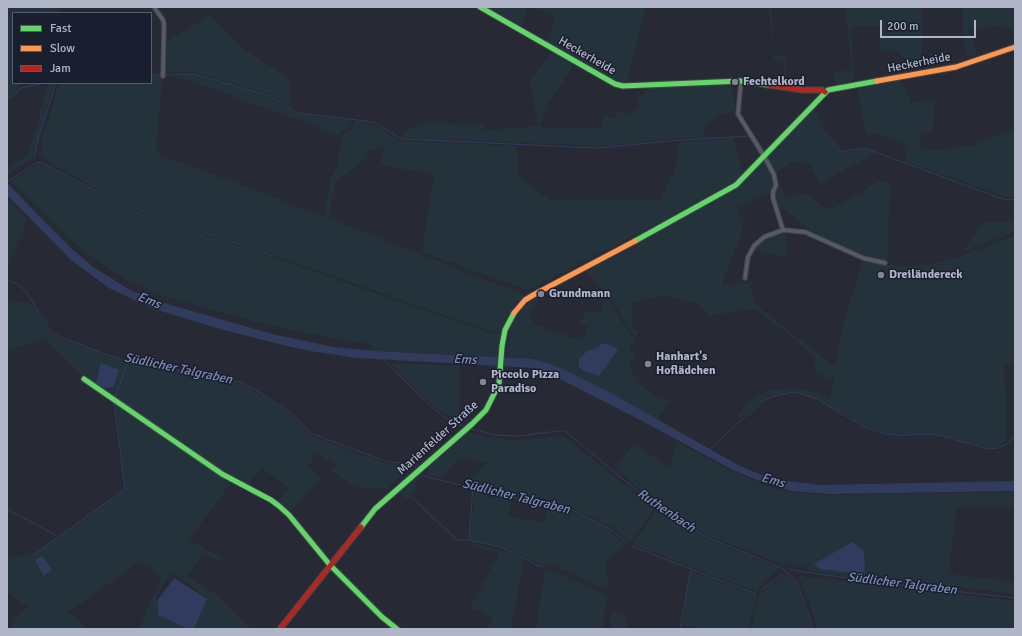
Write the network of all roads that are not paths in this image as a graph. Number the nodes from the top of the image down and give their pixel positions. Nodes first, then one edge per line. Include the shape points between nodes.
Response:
1 (154, 7) edge
2 (480, 7) edge
3 (1015, 47) edge
4 (163, 76) dead end
5 (741, 82) junction
6 (825, 92) junction
7 (764, 156) junction
8 (783, 230) junction
9 (885, 263) dead end
10 (581, 268) joint
11 (745, 278) dead end
12 (84, 379) dead end
13 (330, 565) junction
14 (280, 629) edge
15 (397, 629) edge

1 - 4 street via 164,24
2 - 5 main road, Heckerheide via 615,84 623,86
3 - 6 main road, Heckerheide via 956,66 834,88
5 - 6 main road, Heckerheide
5 - 7 street via 738,114
6 - 7 main road, Heckerheide
7 - 8 street via 774,175 776,185 773,198
7 - 10 main road, Heckerheide via 736,185
8 - 9 street via 800,231 863,258
8 - 11 street via 764,237 754,246 748,257
10 - 13 main road, Marienfelder Straße via 520,305 505,330 497,388 489,405 480,416 375,509
12 - 13 main road via 222,474 279,506
13 - 14 main road, Marienfelder Straße
13 - 15 main road

